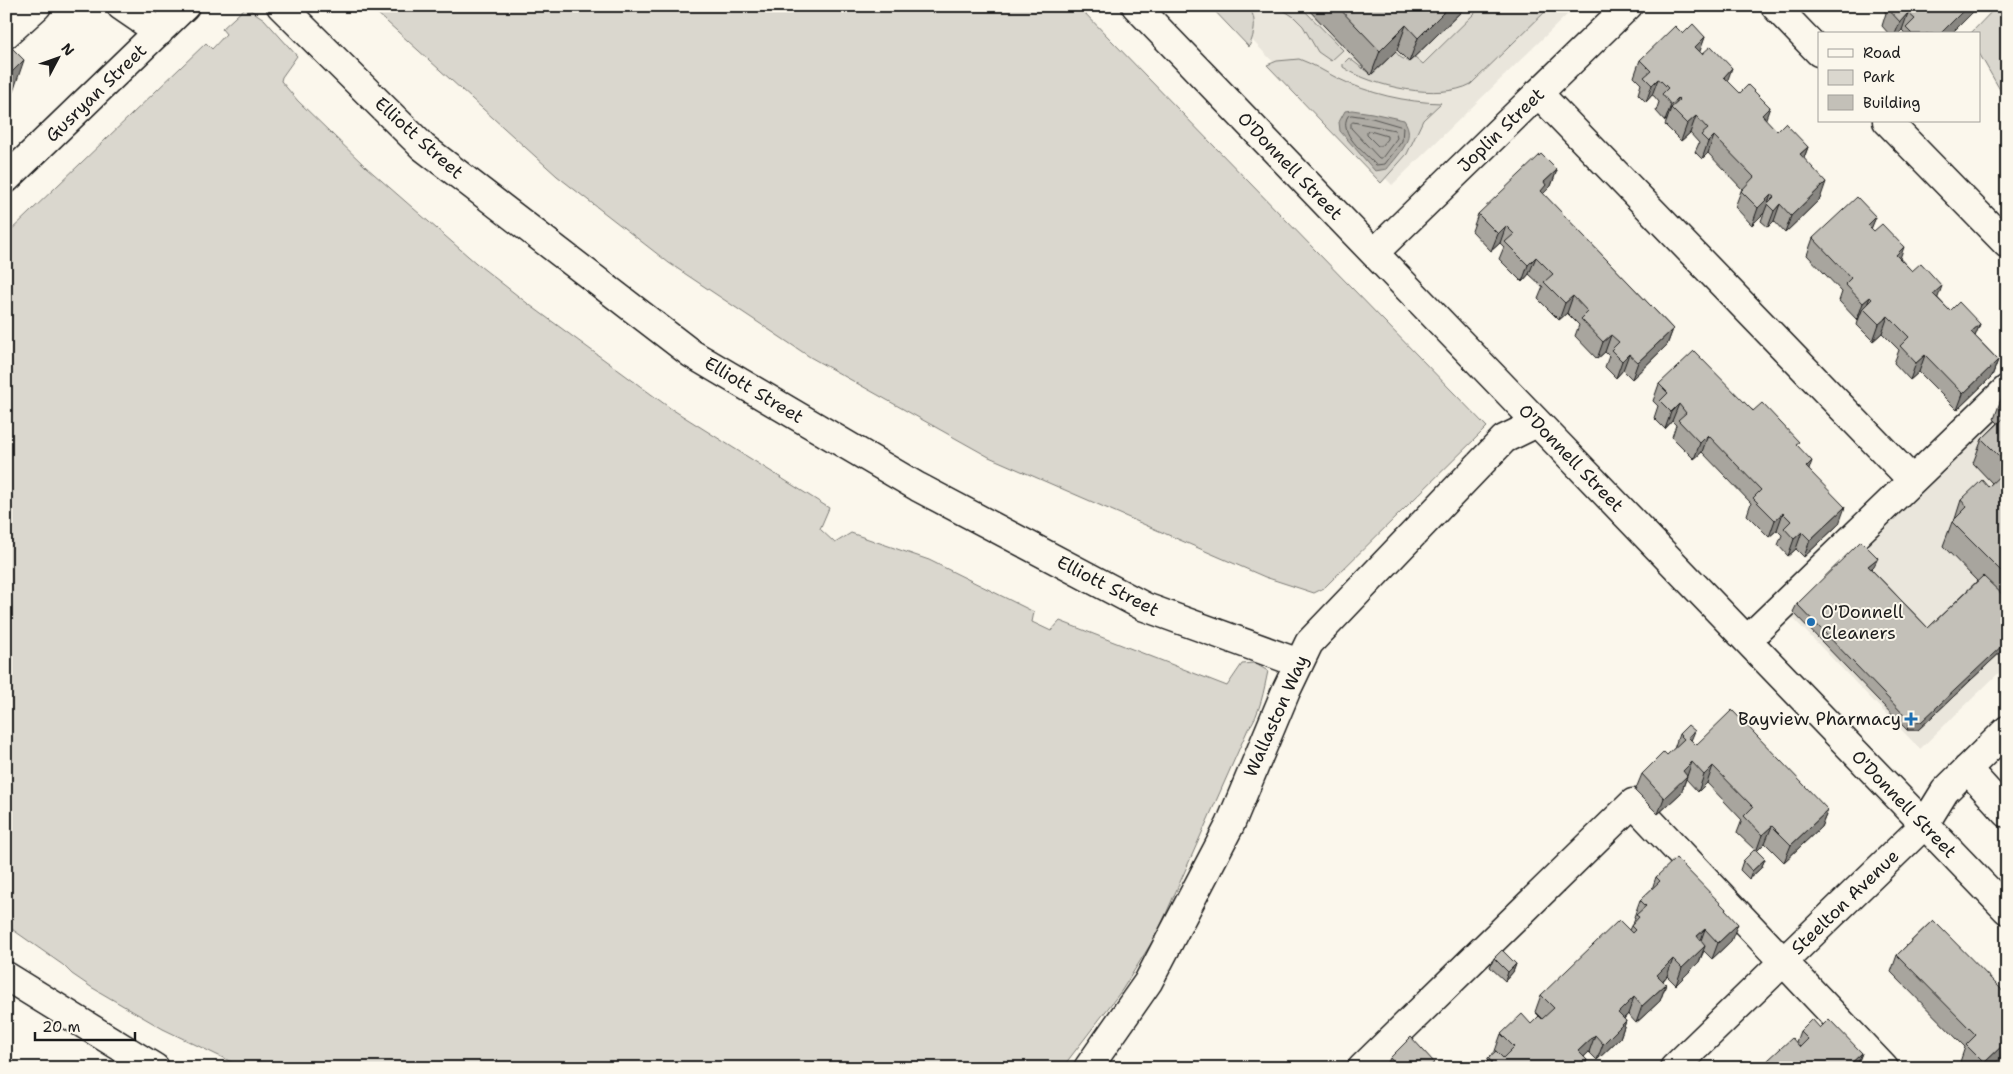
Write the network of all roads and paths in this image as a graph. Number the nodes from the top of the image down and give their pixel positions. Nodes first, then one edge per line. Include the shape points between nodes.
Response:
1 (37, 6) edge
2 (121, 6) edge
3 (185, 6) edge
4 (281, 6) edge
5 (1136, 6) edge
6 (1628, 6) edge
7 (1775, 6) edge
8 (159, 32) junction
9 (6, 34) edge
10 (1818, 51) edge
11 (1538, 93) junction
12 (1888, 122) edge
13 (6, 179) edge
14 (2007, 244) edge
15 (1374, 253) junction
16 (2007, 389) edge
17 (1537, 423) junction
18 (1911, 479) junction
19 (1747, 640) junction
20 (1299, 663) junction
21 (2007, 730) edge
22 (1967, 769) junction
23 (2007, 813) edge
24 (1924, 825) junction
25 (2007, 910) edge
26 (1784, 962) junction
27 (6, 976) edge
28 (155, 1068) edge
29 (1088, 1068) edge
30 (1362, 1068) edge
31 (1674, 1068) edge
32 (1884, 1068) edge

1 - 9 street
2 - 8 street
3 - 8 street, Gusryan Street
4 - 20 street, Elliott Street via 423,147 692,354 918,487 1145,608
5 - 15 street, O'Donnell Street
6 - 11 street, Joplin Street
7 - 10 street
8 - 13 street, Gusryan Street
11 - 15 street, Joplin Street
11 - 18 street
12 - 14 street
15 - 17 street, O'Donnell Street
16 - 18 street
17 - 19 street, O'Donnell Street
17 - 20 street, Wallaston Way via 1504,439 1309,643
18 - 19 street
19 - 24 street, O'Donnell Street
20 - 29 street, Wallaston Way via 1230,825 1148,982
21 - 22 street, Steelton Avenue
22 - 23 street
22 - 24 street, Steelton Avenue via 1944,791
24 - 25 street, O'Donnell Street
24 - 26 street, Steelton Avenue
26 - 30 street via 1633,803
26 - 31 street, Steelton Avenue
26 - 32 street
27 - 28 street

